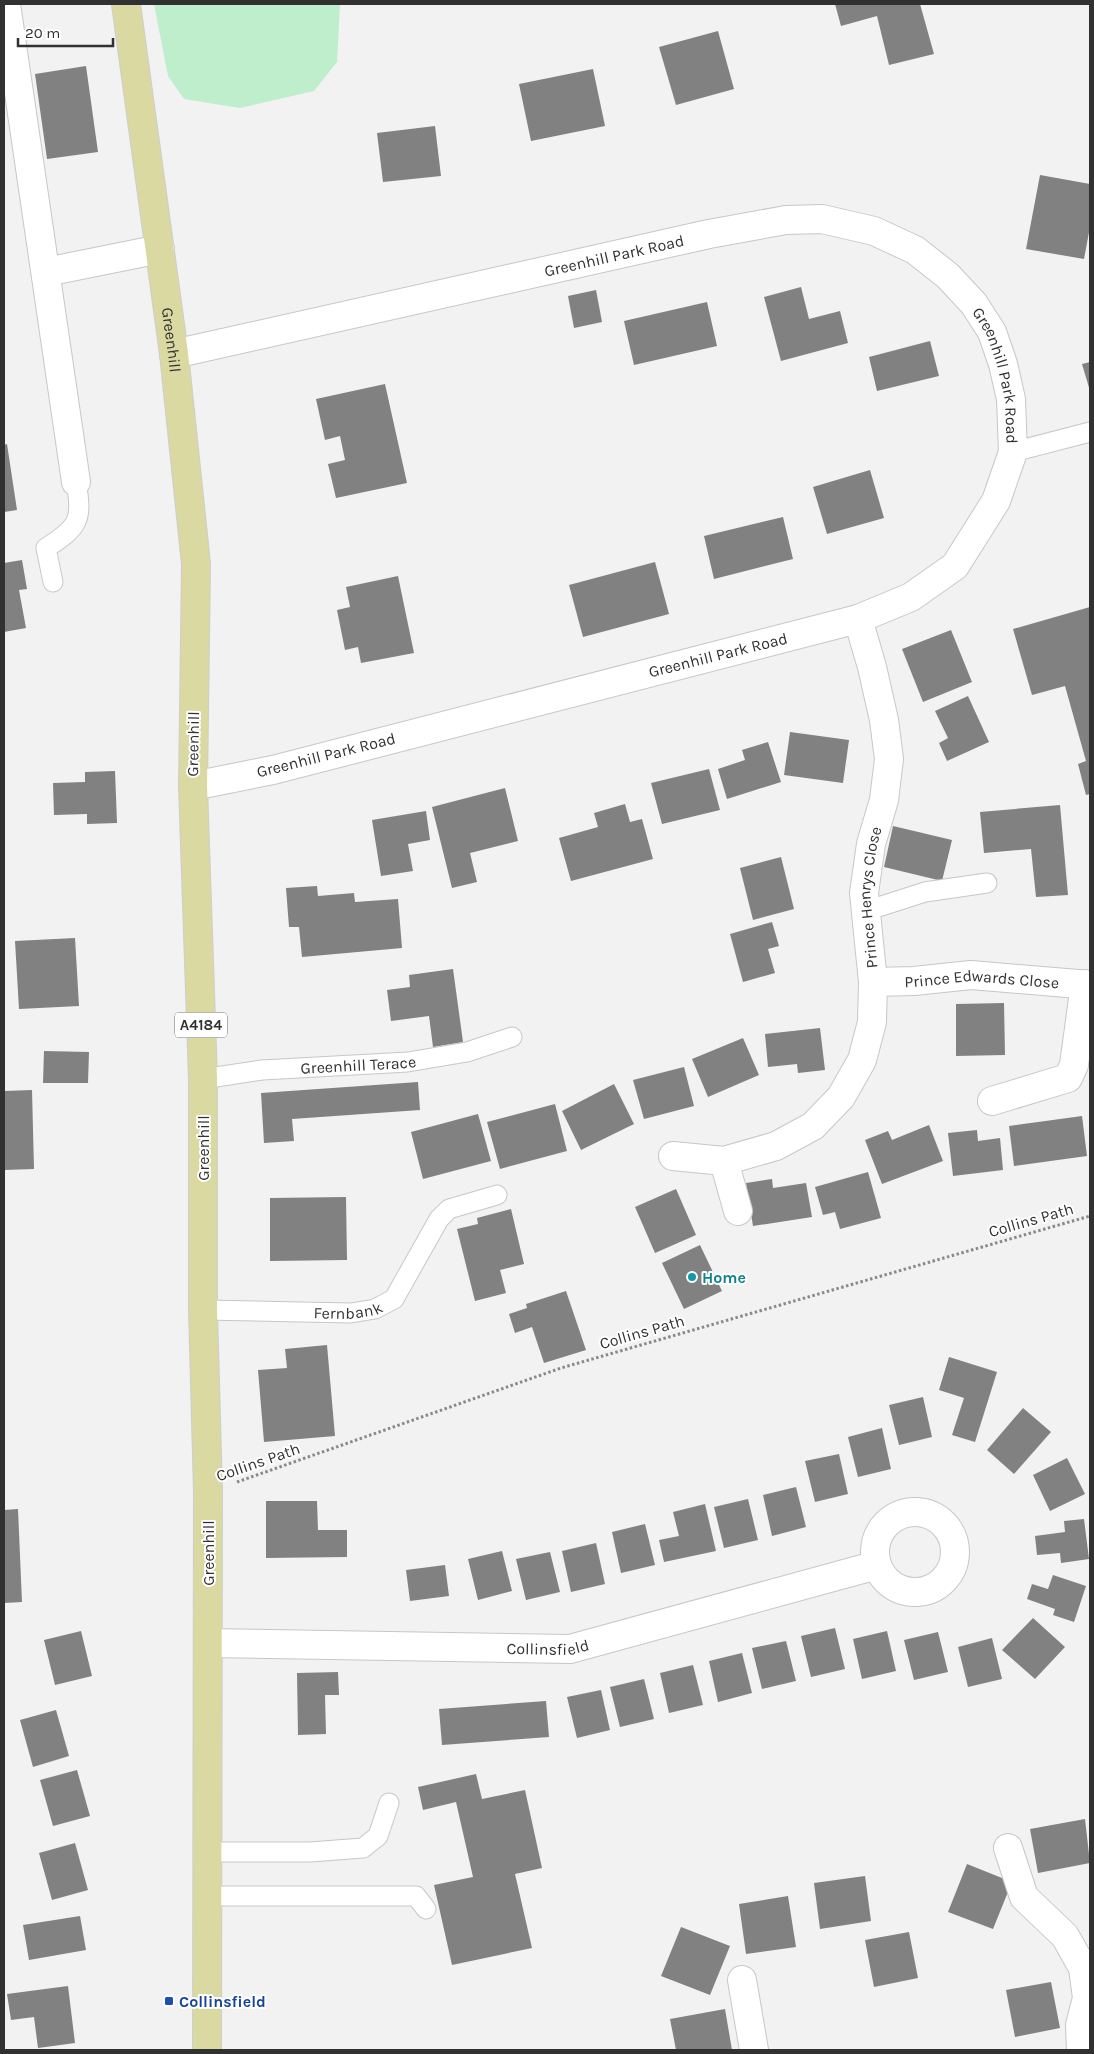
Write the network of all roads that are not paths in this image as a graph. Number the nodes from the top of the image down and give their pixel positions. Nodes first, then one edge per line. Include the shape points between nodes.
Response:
1 (6, 4) edge
2 (126, 4) edge
3 (160, 249) junction
4 (46, 272) junction
5 (174, 354) junction
6 (1090, 432) edge
7 (1013, 452) junction
8 (76, 482) joint
9 (53, 582) dead end
10 (858, 619) junction
11 (193, 786) junction
12 (987, 883) dead end
13 (866, 911) junction
14 (873, 982) junction
15 (1088, 984) edge
16 (512, 1037) dead end
17 (203, 1079) junction
18 (992, 1101) dead end
19 (673, 1156) dead end
20 (724, 1161) junction
21 (497, 1195) dead end
22 (738, 1211) dead end
23 (203, 1310) junction
24 (878, 1565) dead end
25 (208, 1644) junction
26 (389, 1803) dead end
27 (1008, 1848) dead end
28 (207, 1852) junction
29 (206, 1896) junction
30 (426, 1909) dead end
31 (742, 1980) dead end
32 (207, 2050) edge
33 (754, 2050) edge
34 (1081, 2050) edge

1 - 4 street
2 - 3 main road, Greenhill / A4184
3 - 4 street
3 - 5 main road, Greenhill / A4184
4 - 8 street
5 - 7 street, Greenhill Park Road via 709,234 786,220 822,220 874,231 915,250 948,276 974,304 992,332 1003,364 1011,398
5 - 11 main road, Greenhill / A4184 via 196,564
6 - 7 lane
7 - 10 street, Greenhill Park Road via 996,501 955,566 911,597
8 - 9 lane via 81,508 77,520 67,534 46,548
10 - 11 street, Greenhill Park Road via 273,770
10 - 13 street, Prince Henrys Close via 878,694 889,759 884,800 871,844 864,892
11 - 17 main road, Greenhill / A4184
12 - 13 lane via 925,892
13 - 14 street, Prince Henrys Close
14 - 15 street, Prince Edwards Close via 971,975
14 - 20 street, Prince Henrys Close via 872,1022 862,1060 841,1097 813,1126 776,1146
15 - 18 street via 1074,1065 1068,1078
16 - 17 lane, Greenhill Terace via 467,1052 408,1062 262,1070
17 - 23 main road, Greenhill / A4184
19 - 20 street, Prince Henrys Close
20 - 22 street
21 - 23 lane, Fernbank via 449,1209 439,1219 394,1299 376,1309 351,1313
23 - 25 main road, Greenhill / A4184
24 - 25 street, Collinsfield via 570,1649
25 - 28 main road, Greenhill / A4184
26 - 28 lane via 378,1836 363,1848 310,1852
27 - 34 street via 1024,1897 1064,1936 1084,1968 1086,1998 1080,2025
28 - 29 main road, Greenhill / A4184
29 - 30 lane via 416,1896
29 - 32 main road, Greenhill / A4184
31 - 33 street

